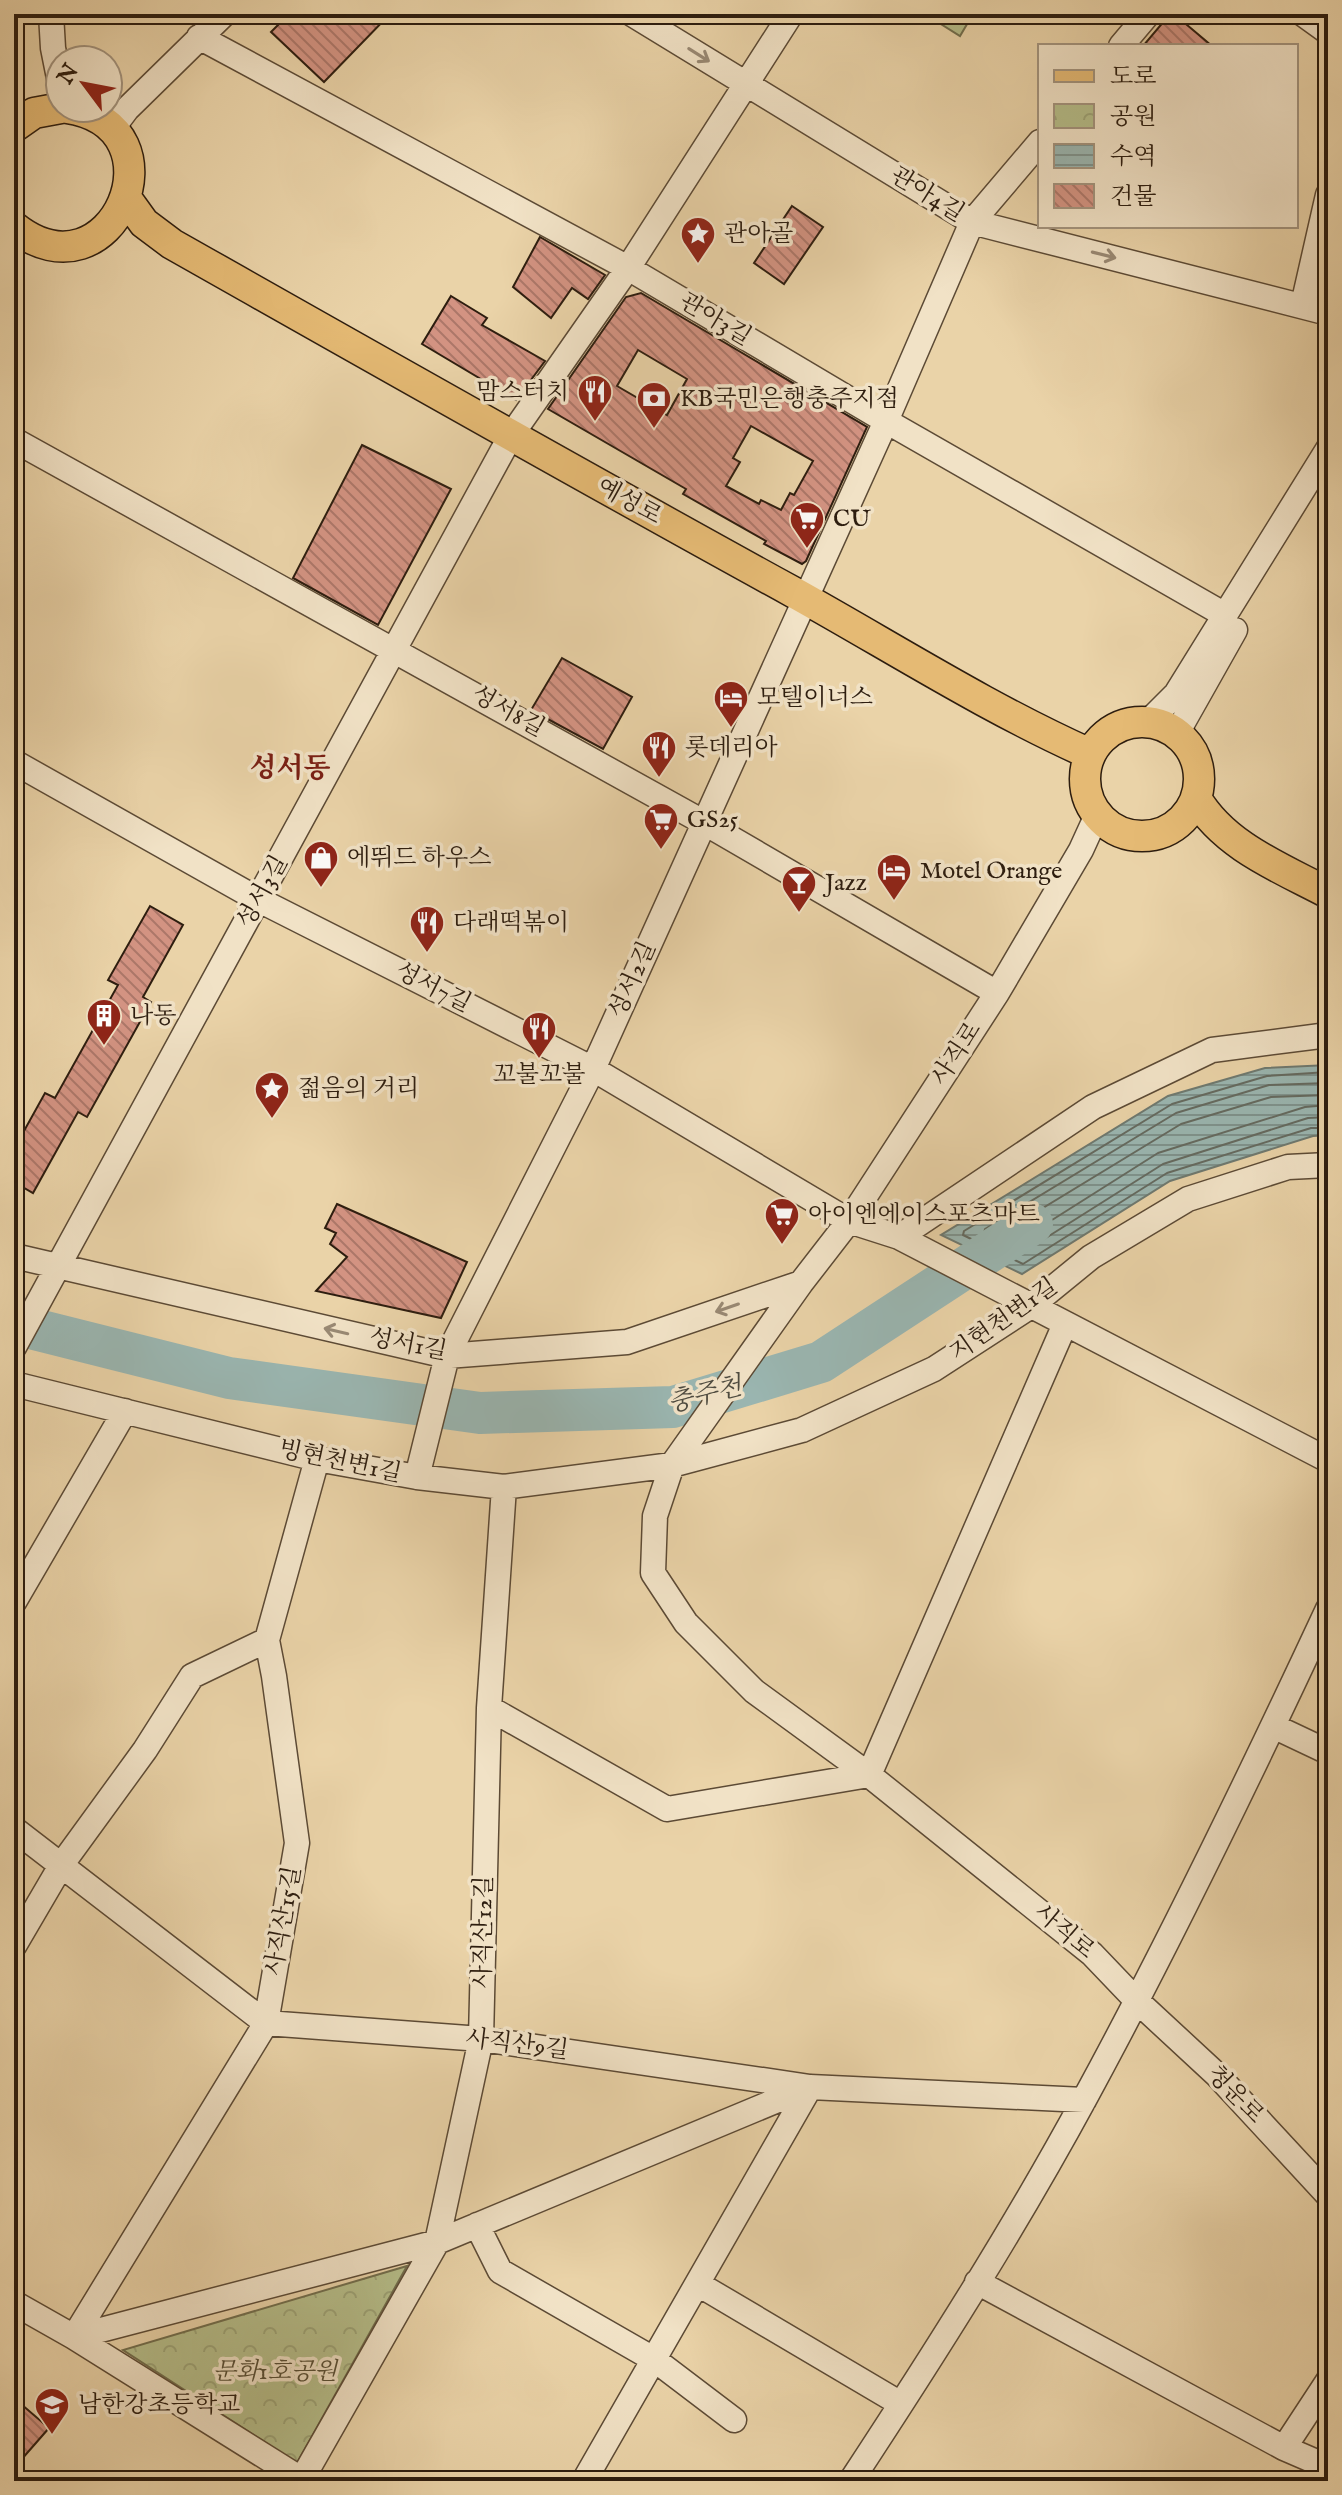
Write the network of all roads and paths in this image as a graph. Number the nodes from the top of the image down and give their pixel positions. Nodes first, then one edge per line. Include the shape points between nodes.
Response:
1 (51, 14) edge
2 (224, 14) edge
3 (632, 14) edge
4 (791, 14) edge
5 (1148, 14) edge
6 (1303, 14) edge
7 (1328, 32) edge
8 (199, 37) junction
9 (53, 44) edge
10 (1123, 44) edge
11 (124, 84) edge
12 (747, 85) junction
13 (88, 124) edge
14 (1038, 144) edge
15 (1328, 195) edge
16 (126, 198) junction
17 (972, 222) junction
18 (14, 227) edge
19 (105, 229) junction
20 (43, 243) junction
21 (172, 244) junction
22 (14, 252) edge
23 (628, 268) junction
24 (1303, 305) junction
25 (1328, 313) edge
26 (886, 421) junction
27 (510, 437) junction
28 (14, 440) edge
29 (1328, 449) edge
30 (1328, 480) edge
31 (805, 599) junction
32 (1225, 615) junction
33 (395, 650) junction
34 (1149, 721) junction
35 (1177, 733) junction
36 (1090, 754) junction
37 (14, 762) edge
38 (1196, 798) junction
39 (1097, 815) junction
40 (703, 822) junction
41 (1168, 830) junction
42 (1267, 862) junction
43 (1327, 892) edge
44 (259, 900) junction
45 (997, 993) junction
46 (1328, 1035) edge
47 (593, 1069) junction
48 (1328, 1165) edge
49 (849, 1221) junction
50 (899, 1237) junction
51 (14, 1256) edge
52 (58, 1268) junction
53 (801, 1283) junction
54 (1031, 1306) junction
55 (1065, 1324) junction
56 (14, 1347) edge
57 (447, 1356) junction
58 (14, 1384) edge
59 (125, 1411) junction
60 (317, 1459) junction
61 (1328, 1460) edge
62 (672, 1465) junction
63 (417, 1477) junction
64 (504, 1487) junction
65 (14, 1602) edge
66 (1328, 1609) edge
67 (267, 1640) junction
68 (489, 1708) junction
69 (1273, 1726) junction
70 (1328, 1752) edge
71 (869, 1775) junction
72 (14, 1829) edge
73 (62, 1864) junction
74 (14, 1946) edge
75 (1136, 2000) junction
76 (266, 2023) junction
77 (481, 2039) junction
78 (810, 2087) junction
79 (1084, 2100) junction
80 (1328, 2195) edge
81 (477, 2225) junction
82 (437, 2242) junction
83 (977, 2282) junction
84 (698, 2284) junction
85 (14, 2303) edge
86 (74, 2337) junction
87 (655, 2360) junction
88 (1328, 2381) edge
89 (901, 2404) junction
90 (734, 2420) dead end
91 (1284, 2448) junction
92 (1328, 2467) edge
93 (303, 2481) edge
94 (584, 2481) edge
95 (851, 2481) edge

1 - 9 street
2 - 8 street
3 -> 12 street, 관아4길
4 - 12 street, 성서3길
5 - 10 street
6 - 7 street
8 - 11 street
8 - 23 street, 관아3길
12 - 17 street, 관아4길
12 - 23 street, 성서3길
13 - 16 main road via 124,148 129,164
14 - 17 street, 성서2길
15 - 24 street
16 - 19 main road
16 - 21 main road, 예성로 via 144,223
17 -> 24 street, 관아4길
17 - 26 street, 성서2길
18 - 20 main road
19 - 20 main road via 76,244
19 - 21 main road, 예성로 via 130,228
20 - 22 main road
21 - 27 main road, 예성로
23 - 26 street, 관아3길
23 - 27 street, 성서3길
24 - 25 street, 관아4길
26 - 31 street, 성서2길
26 - 32 street, 관아3길
27 - 31 main road, 예성로
27 - 33 street, 성서3길
28 - 33 street, 성서8길
29 - 32 street
30 - 35 street
31 - 36 main road, 예성로 via 1015,718
31 - 40 street, 성서2길
32 - 34 street via 1176,694
33 - 40 street, 성서8길
33 - 44 street, 성서3길
34 - 35 main road
34 - 36 main road via 1114,728
35 - 38 main road via 1199,769
36 - 39 main road via 1085,785
37 - 44 street, 성서7길
38 - 41 main road via 1190,811
38 - 42 main road via 1212,822
39 - 41 main road via 1123,833 1147,836
39 - 45 street, 사직로
40 - 45 street, 성서8길
40 - 47 street, 성서2길
41 - 42 main road
42 - 43 main road
44 - 47 street, 성서7길
44 - 52 street, 성서3길
45 - 49 street, 사직로
46 - 50 street via 1212,1050 1093,1107
47 - 49 street, 성서7길
47 - 57 street, 성서2길
48 - 54 street, 지현천변1길 via 1288,1167 1188,1199 1091,1257
49 - 50 street, 성서7길
49 - 53 street, 사직로
50 - 54 street, 성서7길
51 - 52 street, 성서1길
52 - 56 street, 성서3길
57 -> 52 street, 성서1길
53 -> 57 street, 성서1길 via 627,1342
53 - 62 street, 사직로
54 - 55 street, 성서7길
54 - 62 street, 지현천변1길 via 934,1369 802,1430
55 - 61 street, 성서7길
55 - 71 street
57 - 63 street, 성서2길
58 - 59 street, 빙현천변1길
59 - 60 street, 빙현천변1길
59 - 65 street
60 - 63 street, 빙현천변1길
60 - 67 street, 사직산15길
62 - 64 street, 빙현천변1길
62 - 71 street, 사직로 via 655,1516 653,1573 677,1611 754,1691
63 - 64 street, 빙현천변1길
64 - 68 street, 사직산12길
66 - 69 street
67 - 73 street via 192,1676
67 - 76 street, 사직산15길 via 297,1843
68 - 71 street via 667,1809
68 - 77 street, 사직산12길
69 - 70 street
69 - 75 street
71 - 75 street, 사직로 via 1092,1954
72 - 73 street
73 - 74 street
73 - 76 street
75 - 79 street
75 - 80 street, 청운로 via 1217,2075
76 - 77 street, 사직산9길
76 - 86 street, 사직산15길
77 - 78 street, 사직산9길
77 - 82 street, 사직산12길
78 - 79 street, 사직산9길
78 - 81 street
78 - 84 street
79 - 83 street
81 - 82 street
81 - 87 street via 500,2271
82 - 86 street
82 - 93 street, 사직산12길
83 - 89 street
83 - 91 street
84 - 87 street
84 - 89 street
85 - 86 street
86 - 93 street
87 - 90 street
87 - 94 street
88 - 91 street
89 - 95 street
91 - 92 street

